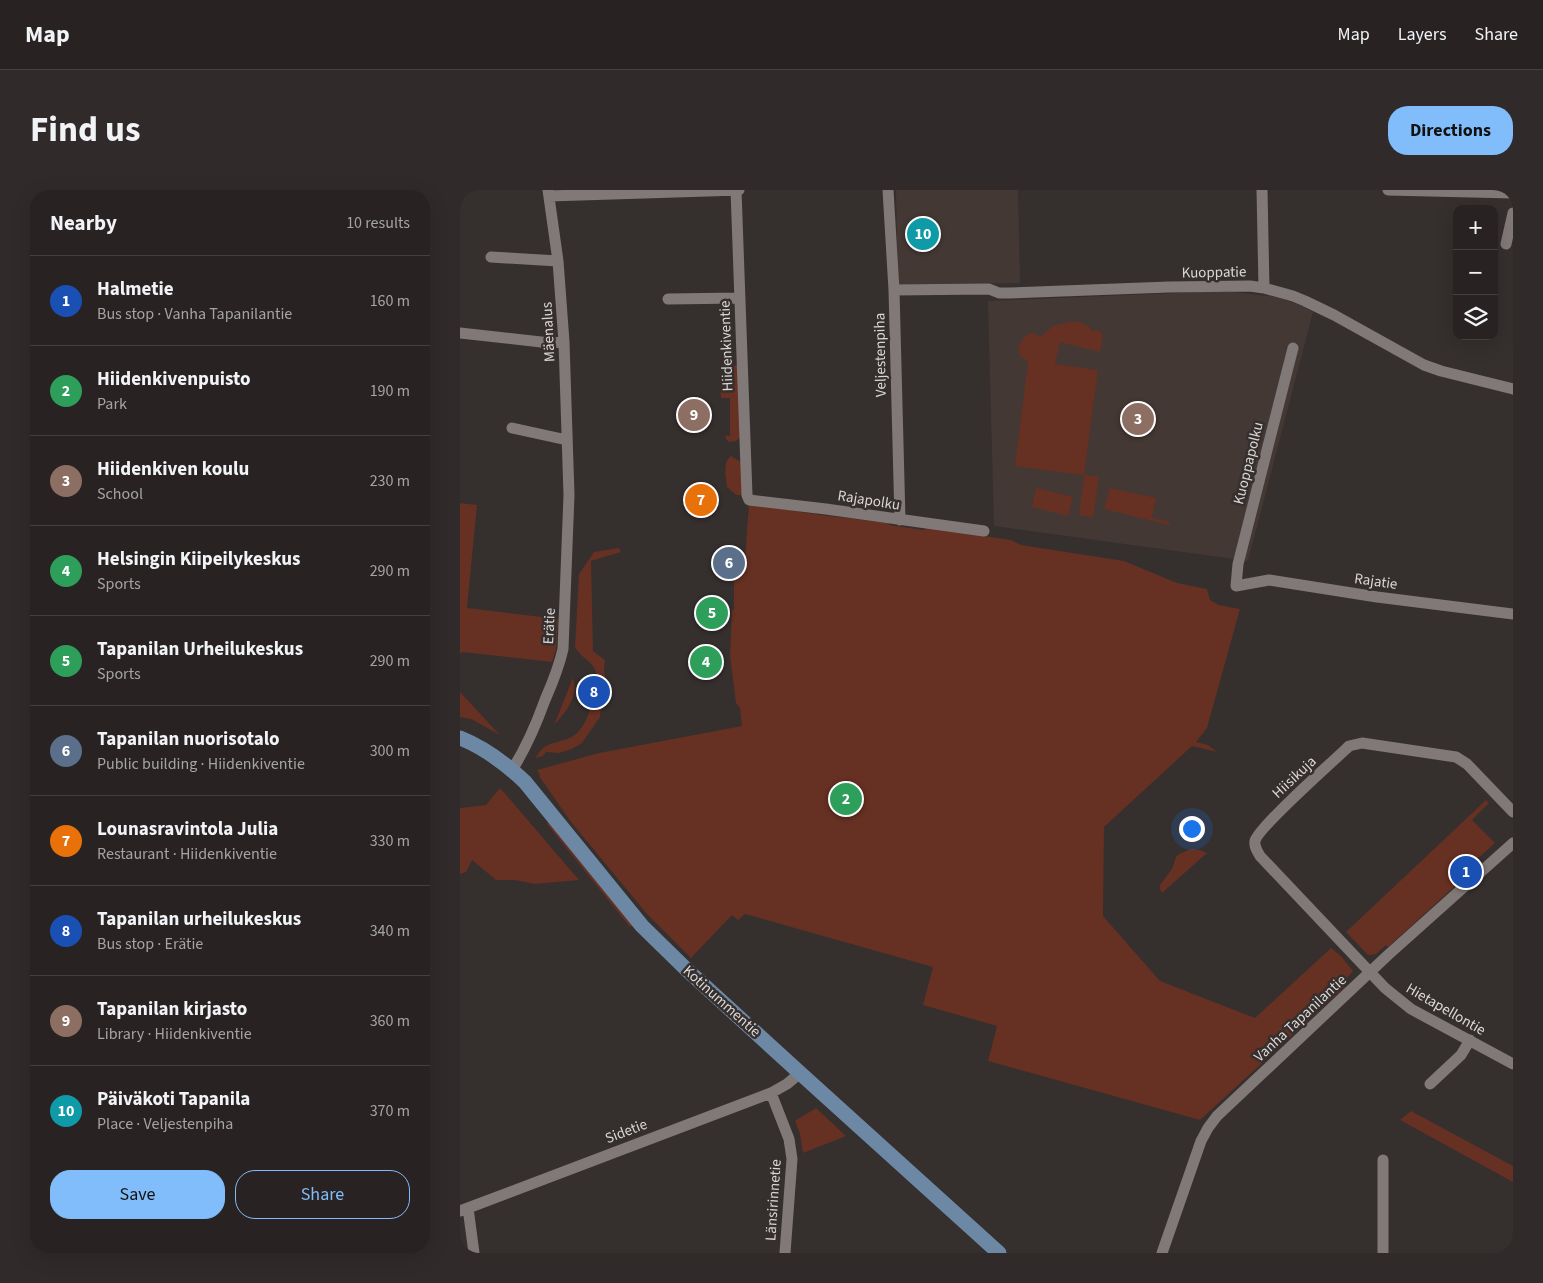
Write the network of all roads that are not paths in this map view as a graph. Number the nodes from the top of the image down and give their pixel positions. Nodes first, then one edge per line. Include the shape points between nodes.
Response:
1 (737, 190) edge
2 (888, 190) edge
3 (1262, 190) edge
4 (1388, 190) edge
5 (549, 193) edge
6 (1513, 193) edge
7 (1513, 213) edge
8 (1506, 244) dead end
9 (491, 256) dead end
10 (558, 261) junction
11 (1264, 288) junction
12 (894, 290) junction
13 (739, 298) junction
14 (668, 300) dead end
15 (460, 333) edge
16 (564, 342) junction
17 (1293, 348) dead end
18 (1513, 389) edge
19 (512, 428) dead end
20 (567, 440) junction
21 (568, 472) joint
22 (749, 500) joint
23 (900, 520) junction
24 (984, 531) dead end
25 (1236, 586) joint
26 (1513, 614) edge
27 (460, 738) edge
28 (512, 770) junction
29 (1513, 812) edge
30 (1513, 843) edge
31 (1369, 973) junction
32 (1470, 1040) junction
33 (1513, 1064) edge
34 (800, 1073) junction
35 (1430, 1084) dead end
36 (772, 1093) junction
37 (1383, 1160) dead end
38 (464, 1209) edge
39 (474, 1253) edge
40 (785, 1253) edge
41 (999, 1253) edge
42 (1162, 1253) edge
43 (1382, 1253) edge

1 - 5 street
1 - 13 street, Hiidenkiventie
2 - 12 street, Veljestenpiha
3 - 11 street
4 - 6 street
5 - 10 street, Mäenalus
7 - 8 street
9 - 10 street
10 - 16 street, Mäenalus
11 - 12 street, Kuoppatie via 1010,293 989,289
11 - 18 street, Kuoppatie via 1305,301 1424,365
12 - 23 street, Veljestenpiha
13 - 14 street
13 - 22 street, Hiidenkiventie
15 - 16 street
16 - 20 street, Mäenalus
17 - 25 street, Kuoppapolku via 1237,571
19 - 20 street
20 - 21 street, Mäenalus
21 - 28 street, Erätie via 570,495 563,649 533,730
22 - 23 street, Rajapolku
23 - 24 street, Rajapolku
25 - 26 street, Rajatie via 1269,580
27 - 28 main road, Kotinummentie
28 - 34 main road, Kotinummentie via 642,926
29 - 31 street, Hiisikuja via 1467,764 1456,757 1362,743 1349,746 1258,834 1255,842 1260,856
30 - 31 street, Vanha Tapanilantie
31 - 32 street, Hietapellontie via 1411,1009
31 - 42 street, Vanha Tapanilantie via 1216,1116 1201,1141
32 - 33 street, Hietapellontie
32 - 35 street via 1461,1055
34 - 36 street, Sidetie
34 - 41 main road, Kotinummentie
36 - 38 street, Sidetie
36 - 40 street, Länsirinnetie via 792,1149
37 - 43 street
38 - 39 street

